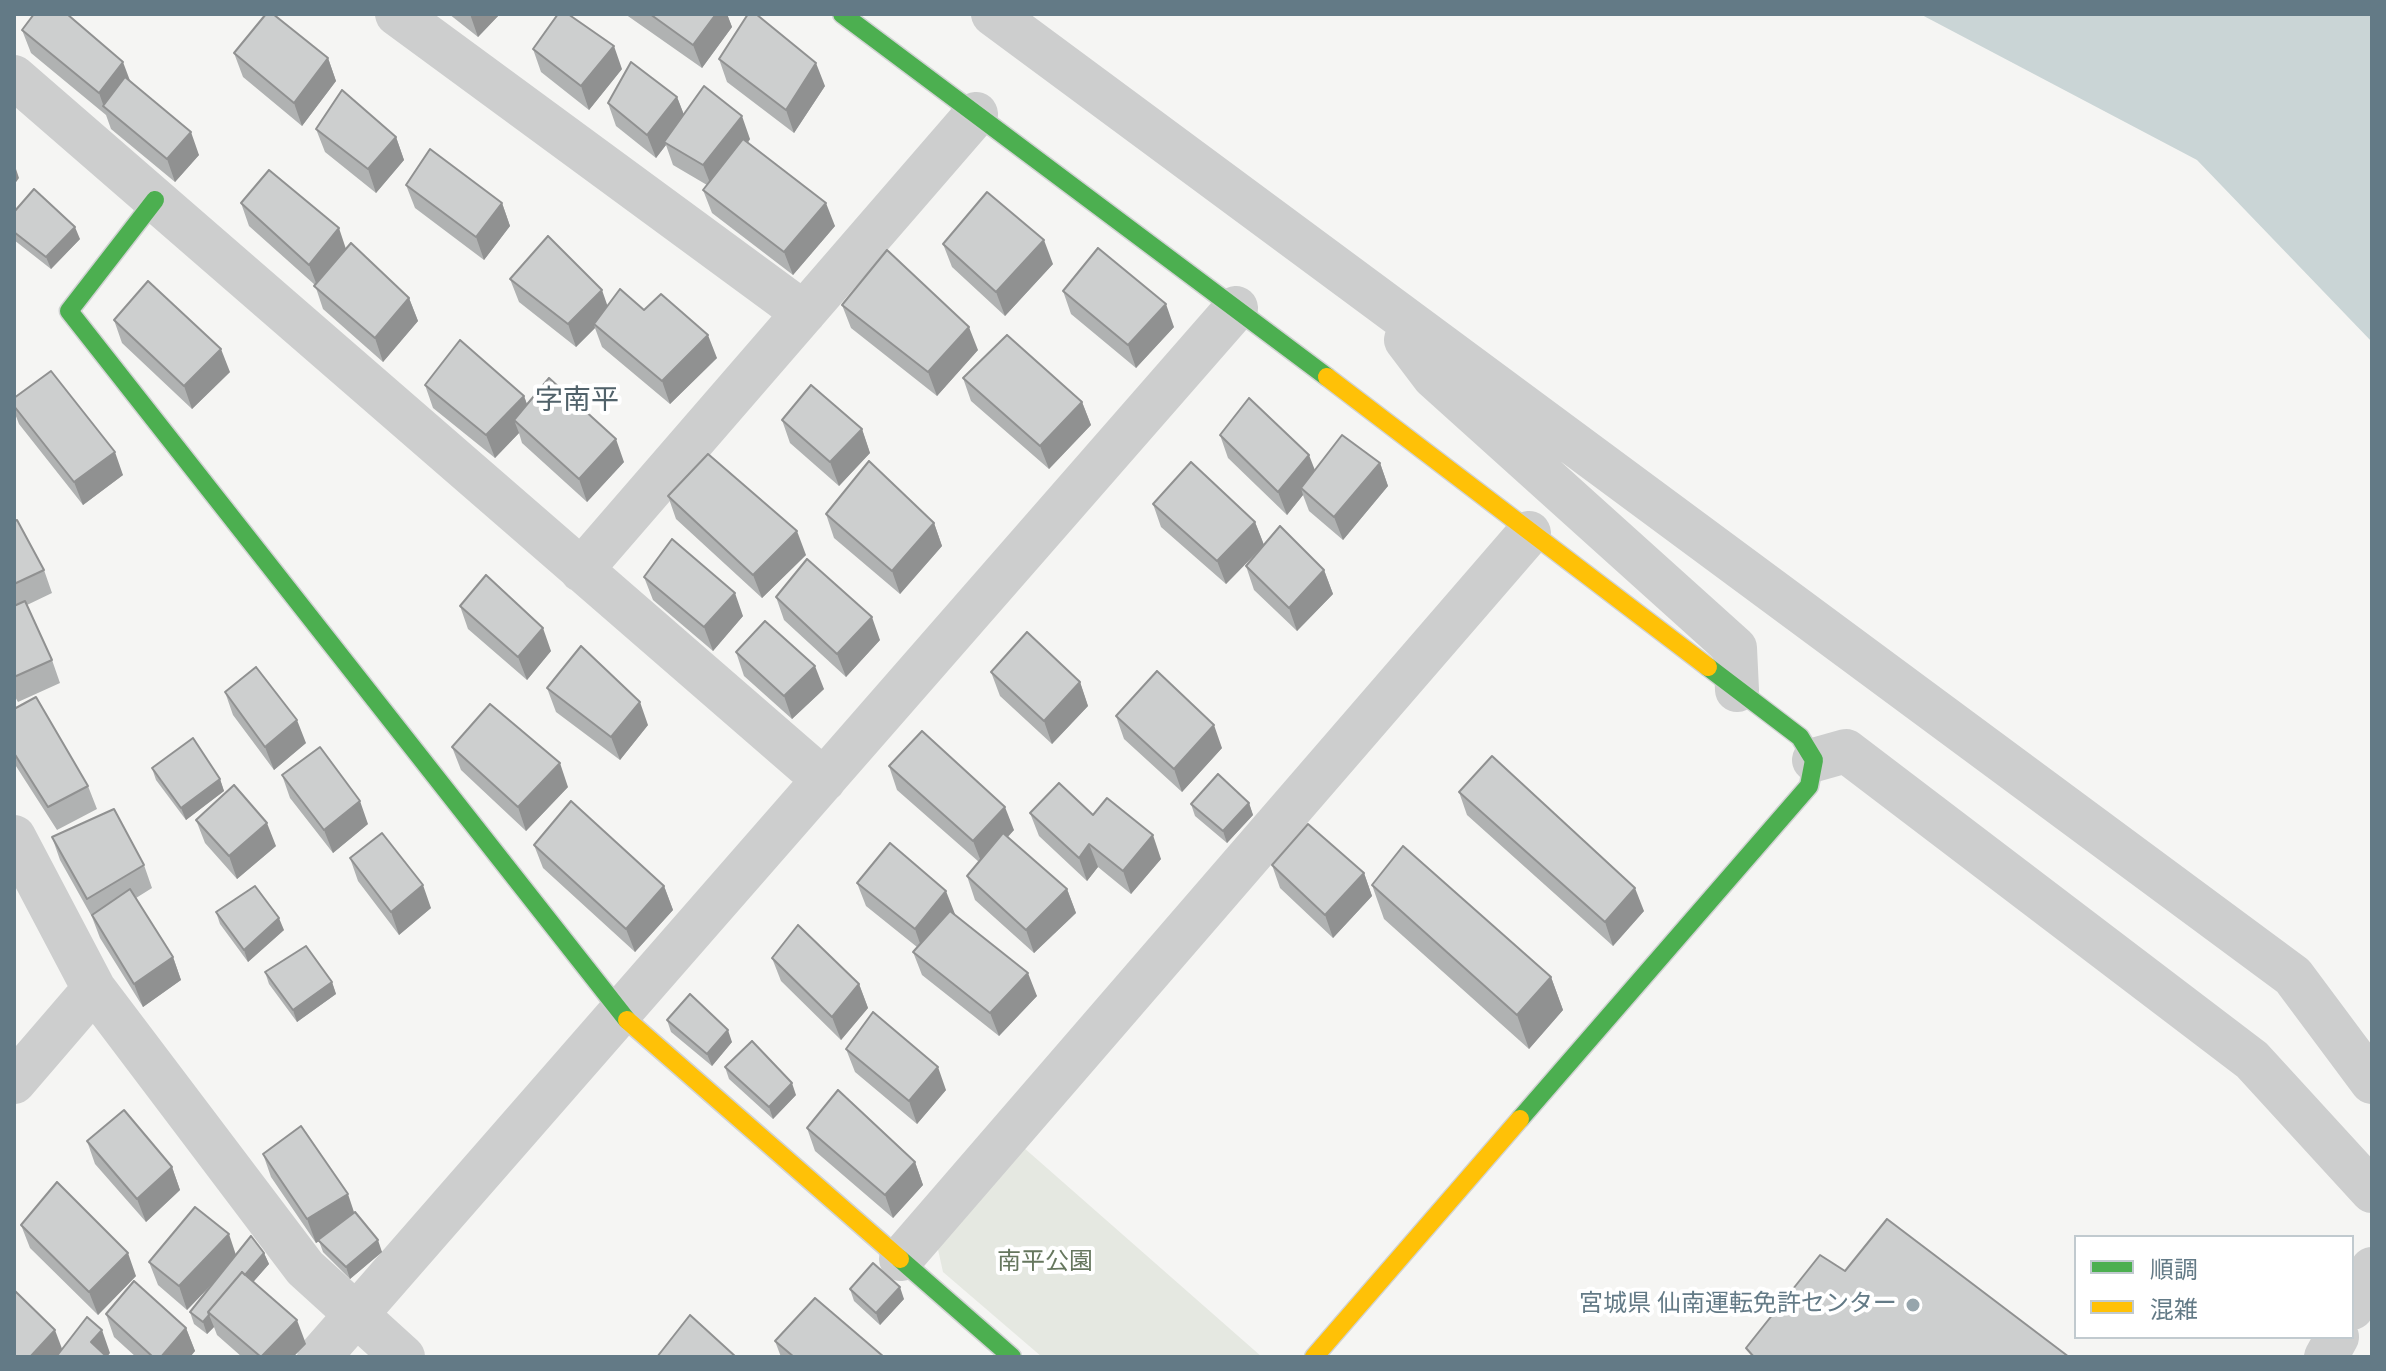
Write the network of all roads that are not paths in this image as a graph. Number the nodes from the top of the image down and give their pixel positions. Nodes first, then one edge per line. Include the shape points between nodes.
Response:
1 (397, 14) edge
2 (842, 14) edge
3 (993, 14) edge
4 (14, 77) edge
5 (976, 114) junction
6 (155, 200) junction
7 (1371, 294) junction
8 (1236, 308) junction
9 (804, 313) junction
10 (1529, 533) junction
11 (581, 570) junction
12 (1737, 690) junction
13 (1814, 760) junction
14 (824, 780) junction
15 (14, 837) edge
16 (94, 989) junction
17 (620, 1014) junction
18 (14, 1082) edge
19 (2372, 1082) edge
20 (2372, 1191) edge
21 (901, 1259) junction
22 (2372, 1269) edge
23 (2354, 1304) edge
24 (355, 1316) junction
25 (2336, 1339) edge
26 (1318, 1356) edge
27 (319, 1357) edge
28 (403, 1357) edge
29 (1012, 1357) edge
30 (2326, 1357) edge

1 - 9 street
2 - 5 street
3 - 7 street
4 - 6 street
5 - 8 street
5 - 9 street
6 - 11 street
6 - 17 street via 69,311
7 - 12 street via 1434,377 1735,648
7 - 19 street via 2293,976
8 - 10 street
8 - 14 street
9 - 11 street
10 - 12 street
10 - 21 street
11 - 14 street
12 - 13 street via 1800,737
13 - 20 street via 1846,751 2252,1060
13 - 26 street via 1809,786
14 - 17 street
15 - 16 street
16 - 18 street
16 - 24 street via 305,1268
17 - 21 street
17 - 24 street
21 - 29 street
22 - 23 street
24 - 27 street
24 - 28 street
25 - 30 street

